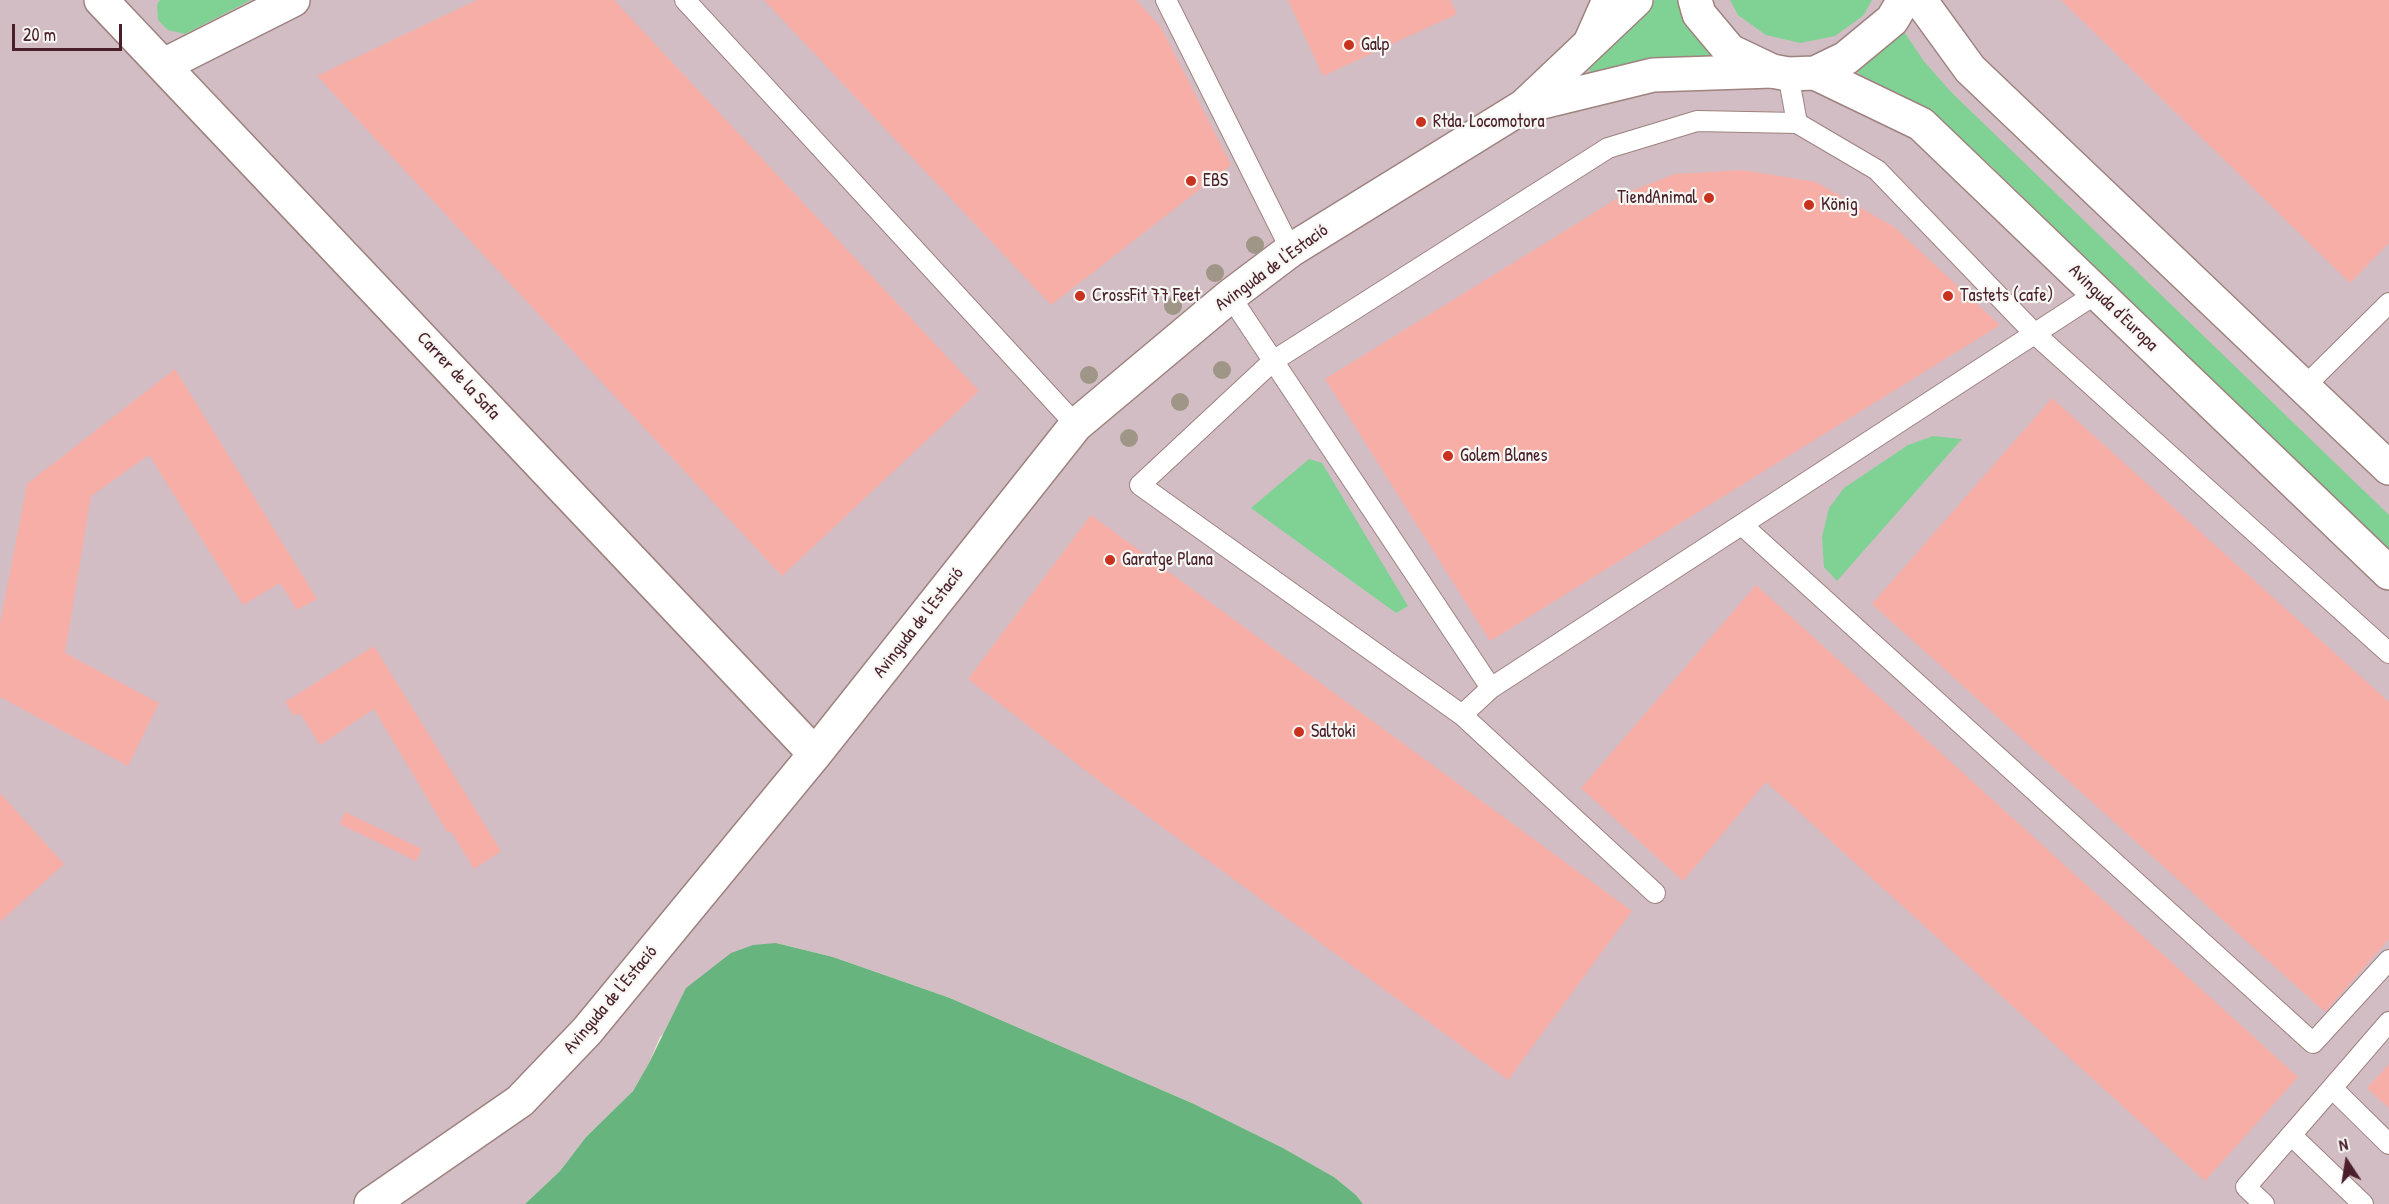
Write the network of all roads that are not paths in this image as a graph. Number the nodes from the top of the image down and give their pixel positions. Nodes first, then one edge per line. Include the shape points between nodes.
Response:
1 (293, 0) edge
2 (685, 0) edge
3 (1166, 0) edge
4 (1610, 0) edge
5 (1636, 0) edge
6 (1695, 0) edge
7 (1904, 0) edge
8 (1920, 0) edge
9 (113, 3) edge
10 (1590, 43) junction
11 (164, 65) junction
12 (1792, 73) junction
13 (1524, 106) junction
14 (1797, 123) junction
15 (1291, 250) junction
16 (2097, 293) junction
17 (1230, 296) junction
18 (2389, 303) edge
19 (2035, 334) junction
20 (1273, 361) junction
21 (2304, 387) junction
22 (1076, 425) junction
23 (2389, 468) edge
24 (1742, 525) junction
25 (2389, 573) edge
26 (2389, 653) edge
27 (1491, 688) junction
28 (1462, 715) junction
29 (815, 754) junction
30 (1655, 893) dead end
31 (2389, 960) edge
32 (2389, 1022) edge
33 (2332, 1088) junction
34 (2291, 1135) junction
35 (2389, 1144) edge
36 (370, 1204) edge
37 (2264, 1204) edge
38 (2362, 1204) edge

1 - 11 street
2 - 22 lane
3 - 15 lane
4 - 10 street
5 - 10 street, Avinguda de l'Estació
6 - 12 street, Avinguda d'Europa via 1699,14 1730,51
7 - 12 street via 1892,20 1846,58
8 - 21 street via 1970,69
9 - 11 street, Carrer de la Safa
10 - 13 street, Avinguda de l'Estació
11 - 29 street, Carrer de la Safa
12 - 13 street, Avinguda de l'Estació via 1653,75
12 - 14 lane
12 - 16 street, Avinguda d'Europa via 1921,123
13 - 15 street, Avinguda de l'Estació
14 - 19 lane via 1877,170
14 - 20 lane via 1697,121 1608,148
15 - 17 street, Avinguda de l'Estació
16 - 19 lane
16 - 25 street, Avinguda d'Europa
17 - 20 lane
17 - 22 street, Avinguda de l'Estació
18 - 21 lane
19 - 24 lane
19 - 26 lane
20 - 27 lane
20 - 28 lane via 1140,485
21 - 23 street
22 - 29 street, Avinguda de l'Estació
24 - 27 lane
24 - 31 lane via 2313,1043
27 - 28 lane
28 - 30 lane
29 - 36 street, Avinguda de l'Estació via 587,1031 519,1101
32 - 33 lane
33 - 34 lane
33 - 35 lane
34 - 37 lane via 2246,1187
34 - 38 lane

